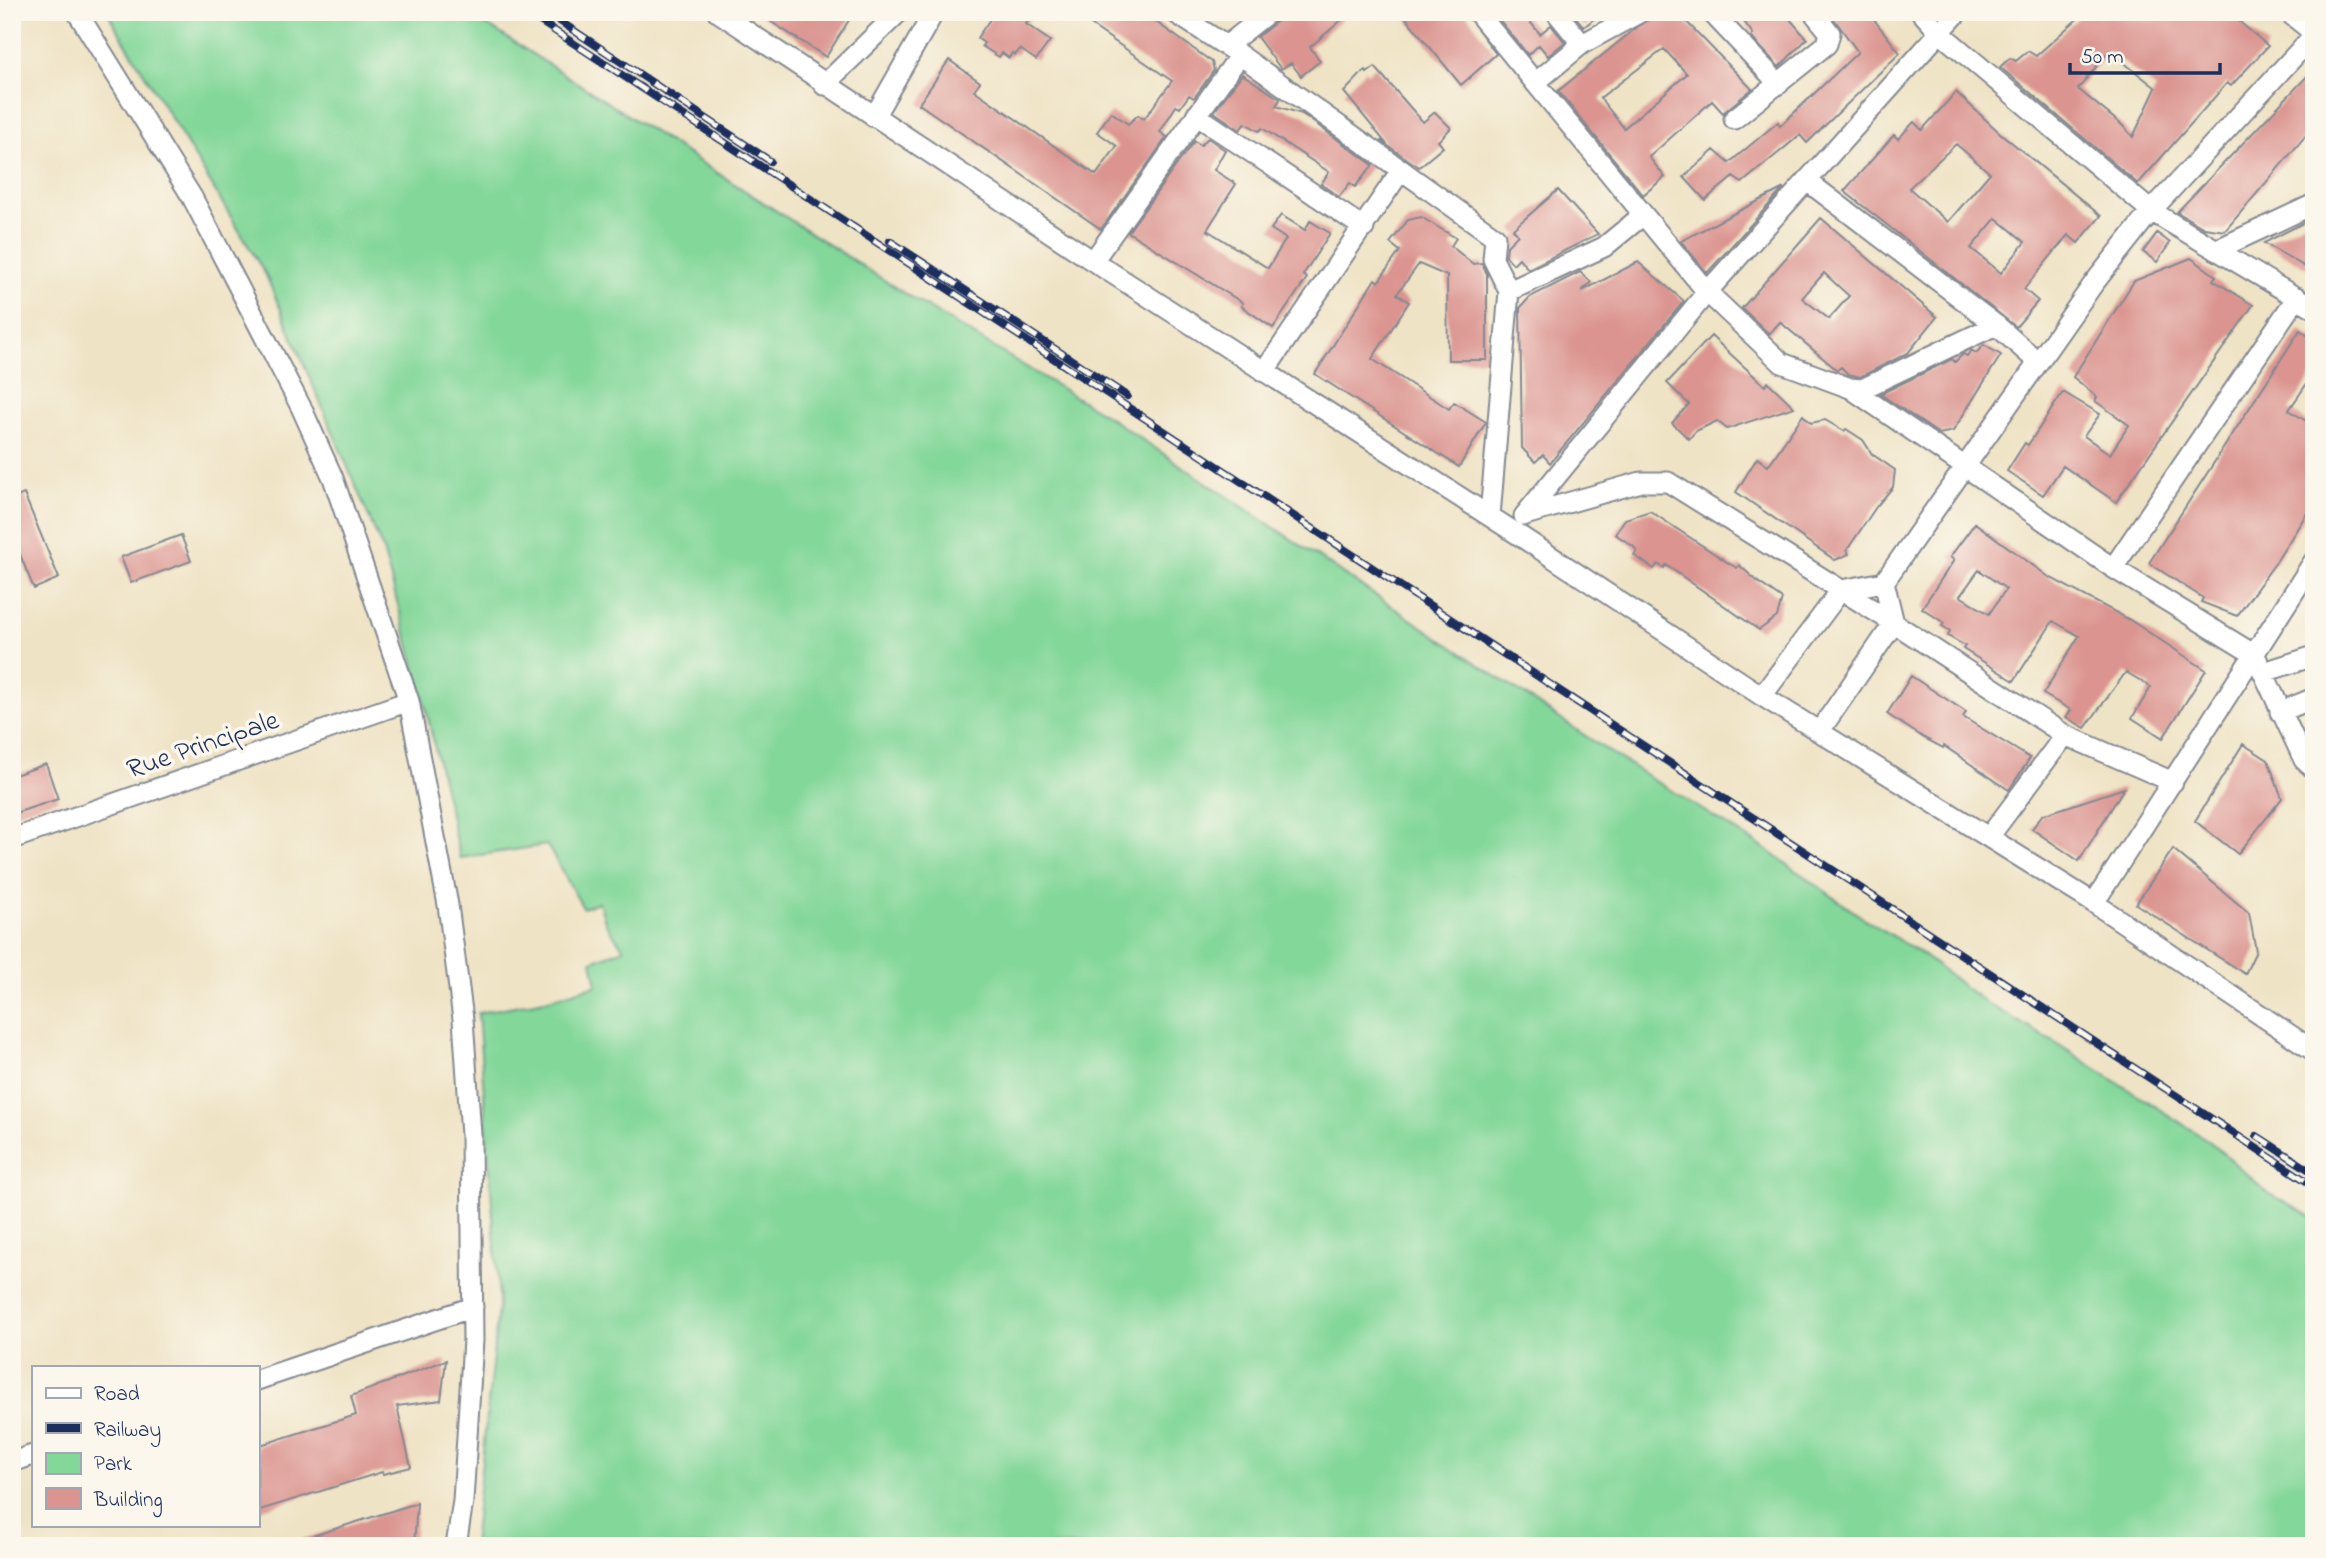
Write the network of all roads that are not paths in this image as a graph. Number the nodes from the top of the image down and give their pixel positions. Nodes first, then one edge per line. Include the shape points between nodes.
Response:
1 (78, 12) edge
2 (718, 12) edge
3 (899, 12) edge
4 (934, 12) edge
5 (1174, 12) edge
6 (1269, 12) edge
7 (1477, 12) edge
8 (1556, 12) edge
9 (1641, 12) edge
10 (1711, 12) edge
11 (1813, 12) edge
12 (1921, 12) edge
13 (1958, 12) edge
14 (2288, 12) edge
15 (1940, 33) junction
16 (2314, 34) edge
17 (1582, 44) junction
18 (1233, 51) junction
19 (1535, 83) junction
20 (1779, 84) junction
21 (824, 85) junction
22 (1196, 115) junction
23 (874, 117) junction
24 (1734, 119) dead end
25 (1402, 169) junction
26 (1807, 181) junction
27 (2314, 204) edge
28 (2151, 211) junction
29 (1643, 215) junction
30 (1364, 228) junction
31 (2216, 250) junction
32 (1093, 261) junction
33 (1509, 290) junction
34 (1707, 292) junction
35 (2306, 302) edge
36 (1996, 325) junction
37 (2038, 362) junction
38 (1264, 372) junction
39 (1850, 388) junction
40 (1964, 468) junction
41 (1525, 515) junction
42 (1490, 516) junction
43 (1511, 530) junction
44 (2314, 561) edge
45 (2113, 568) junction
46 (1884, 582) junction
47 (1841, 590) junction
48 (1894, 623) junction
49 (2314, 656) edge
50 (2259, 664) junction
51 (1762, 696) junction
52 (2314, 698) edge
53 (409, 701) junction
54 (2280, 712) junction
55 (1819, 732) junction
56 (2065, 735) junction
57 (2314, 769) edge
58 (2173, 782) junction
59 (1989, 837) junction
60 (12, 839) edge
61 (2094, 902) junction
62 (2314, 1051) edge
63 (473, 1307) junction
64 (259, 1379) edge
65 (32, 1455) edge
66 (12, 1462) edge
67 (456, 1546) edge

1 - 53 street via 192,197 301,407 333,478
2 - 21 street
3 - 21 street
4 - 23 street
5 - 18 street
6 - 18 street
7 - 19 street
8 - 17 street
9 - 17 street
10 - 20 street
11 - 20 street via 1830,33 1830,40
12 - 15 street
13 - 15 street
14 - 16 street
15 - 26 street
15 - 28 street
16 - 28 street
17 - 19 street
18 - 22 street
18 - 25 street
19 - 29 street
20 - 24 street
21 - 23 street
22 - 30 street
22 - 32 street
23 - 32 street
25 - 30 street
25 - 33 street via 1495,237 1493,259
26 - 34 street
26 - 36 street
27 - 31 street
28 - 31 street
28 - 37 street
29 - 33 street via 1604,247
29 - 34 street
30 - 38 street
31 - 35 street
32 - 38 street
33 - 42 street
34 - 39 street via 1782,363
34 - 41 street
35 - 45 street
36 - 37 street
36 - 39 street via 1862,389
37 - 40 street
38 - 42 street
39 - 40 street
40 - 45 street
40 - 46 street
41 - 43 street
41 - 47 street via 1641,482 1668,482
42 - 43 street
43 - 51 street
44 - 50 street
45 - 50 street
46 - 47 street
46 - 48 street
47 - 48 street
47 - 51 street
48 - 55 street
48 - 56 street
49 - 50 street
50 - 54 street
50 - 58 street
51 - 55 street
52 - 54 street
53 - 60 street, Rue Principale
53 - 63 street via 448,905 463,1019 471,1135
54 - 57 street via 2304,760
55 - 59 street
56 - 58 street
56 - 59 street
58 - 61 street
59 - 61 street
61 - 62 street
63 - 64 street
63 - 67 street via 470,1403
65 - 66 street

